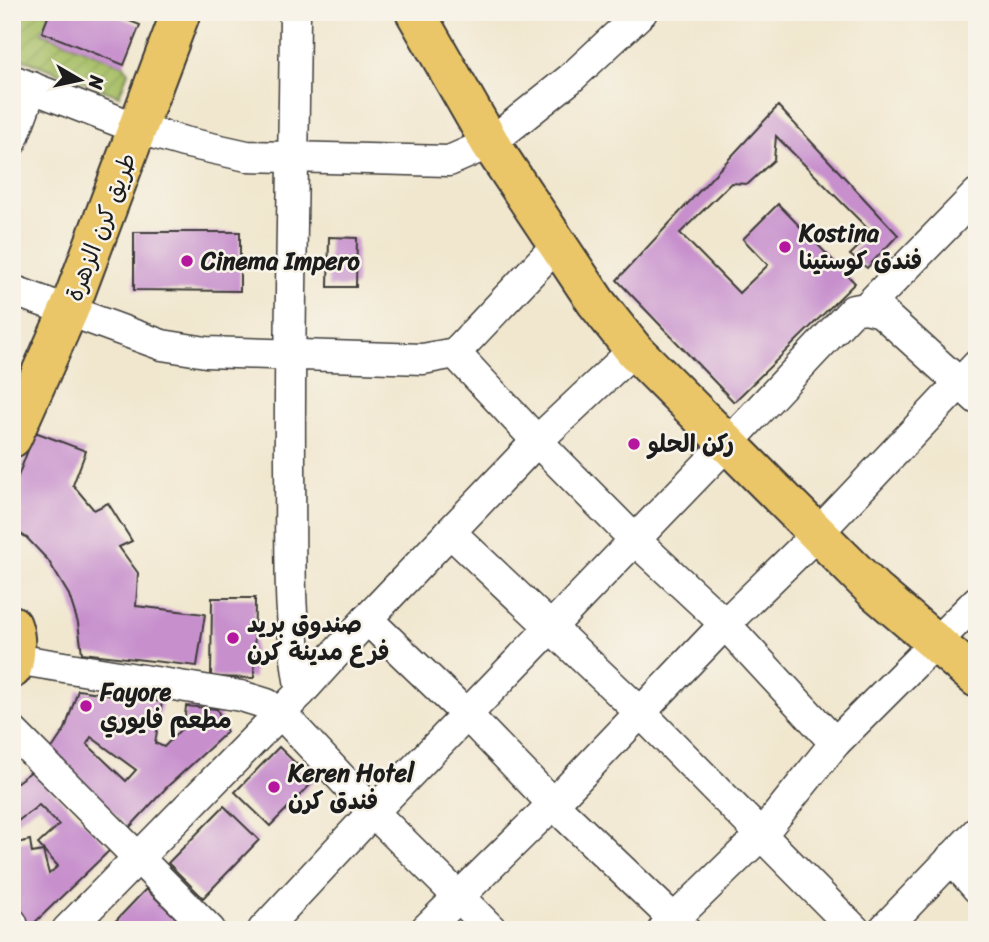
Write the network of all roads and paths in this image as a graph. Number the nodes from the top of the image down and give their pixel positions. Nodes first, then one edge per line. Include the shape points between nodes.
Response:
1 (181, 12) edge
2 (295, 12) edge
3 (415, 12) edge
4 (642, 12) edge
5 (19, 88) edge
6 (139, 129) junction
7 (12, 141) edge
8 (491, 143) junction
9 (294, 157) junction
10 (977, 194) edge
11 (557, 245) junction
12 (12, 290) edge
13 (866, 307) junction
14 (69, 310) junction
15 (634, 350) junction
16 (455, 353) junction
17 (289, 354) junction
18 (971, 383) edge
19 (12, 438) edge
20 (537, 441) junction
21 (727, 444) junction
22 (450, 532) junction
23 (818, 533) junction
24 (635, 540) junction
25 (977, 601) edge
26 (367, 619) junction
27 (725, 624) junction
28 (549, 627) junction
29 (934, 644) junction
30 (13, 651) edge
31 (977, 678) edge
32 (301, 692) junction
33 (641, 713) junction
34 (280, 714) junction
35 (466, 714) junction
36 (12, 731) edge
37 (835, 743) junction
38 (553, 804) junction
39 (373, 811) junction
40 (977, 832) edge
41 (762, 834) junction
42 (137, 857) junction
43 (950, 858) junction
44 (977, 888) edge
45 (458, 897) junction
46 (12, 923) edge
47 (674, 926) edge
48 (266, 929) edge
49 (14, 930) edge
50 (67, 930) edge
51 (210, 930) edge
52 (425, 930) edge
53 (492, 930) edge
54 (855, 930) edge
55 (883, 930) edge

1 - 6 main road, طريق كرن الزهرة
2 - 9 street
3 - 8 main road
4 - 8 street
5 - 6 street
5 - 7 street
6 - 9 street via 247,156
6 - 14 main road, طريق كرن الزهرة
8 - 9 street via 449,161
8 - 11 main road
9 - 17 street
10 - 13 street
11 - 15 main road
11 - 16 street
12 - 14 street
13 - 18 street via 881,312
13 - 21 street via 853,310
14 - 17 street via 162,345 206,352
14 - 19 main road, طريق كرن الزهرة
15 - 20 street
15 - 21 main road
16 - 17 street via 423,359
16 - 20 street
17 - 32 street via 291,633
18 - 23 street
20 - 22 street
20 - 24 street
21 - 23 main road
21 - 24 street
22 - 26 street
22 - 28 street
23 - 27 street
23 - 29 main road
24 - 27 street
24 - 28 street
25 - 29 street
26 - 32 street
26 - 35 street
27 - 33 street
27 - 37 street
28 - 33 street
28 - 35 street
29 - 31 main road
29 - 37 street
30 - 34 street via 241,696 267,704
32 - 34 street
33 - 38 street
33 - 41 street
34 - 39 street
34 - 42 street
35 - 38 street
35 - 39 street
36 - 42 street
37 - 41 street
38 - 45 street
38 - 47 street
39 - 45 street
39 - 48 street
40 - 43 street
41 - 47 street
41 - 54 street
42 - 50 street
42 - 51 street
43 - 44 street
43 - 55 street
45 - 52 street
45 - 53 street
46 - 49 street

